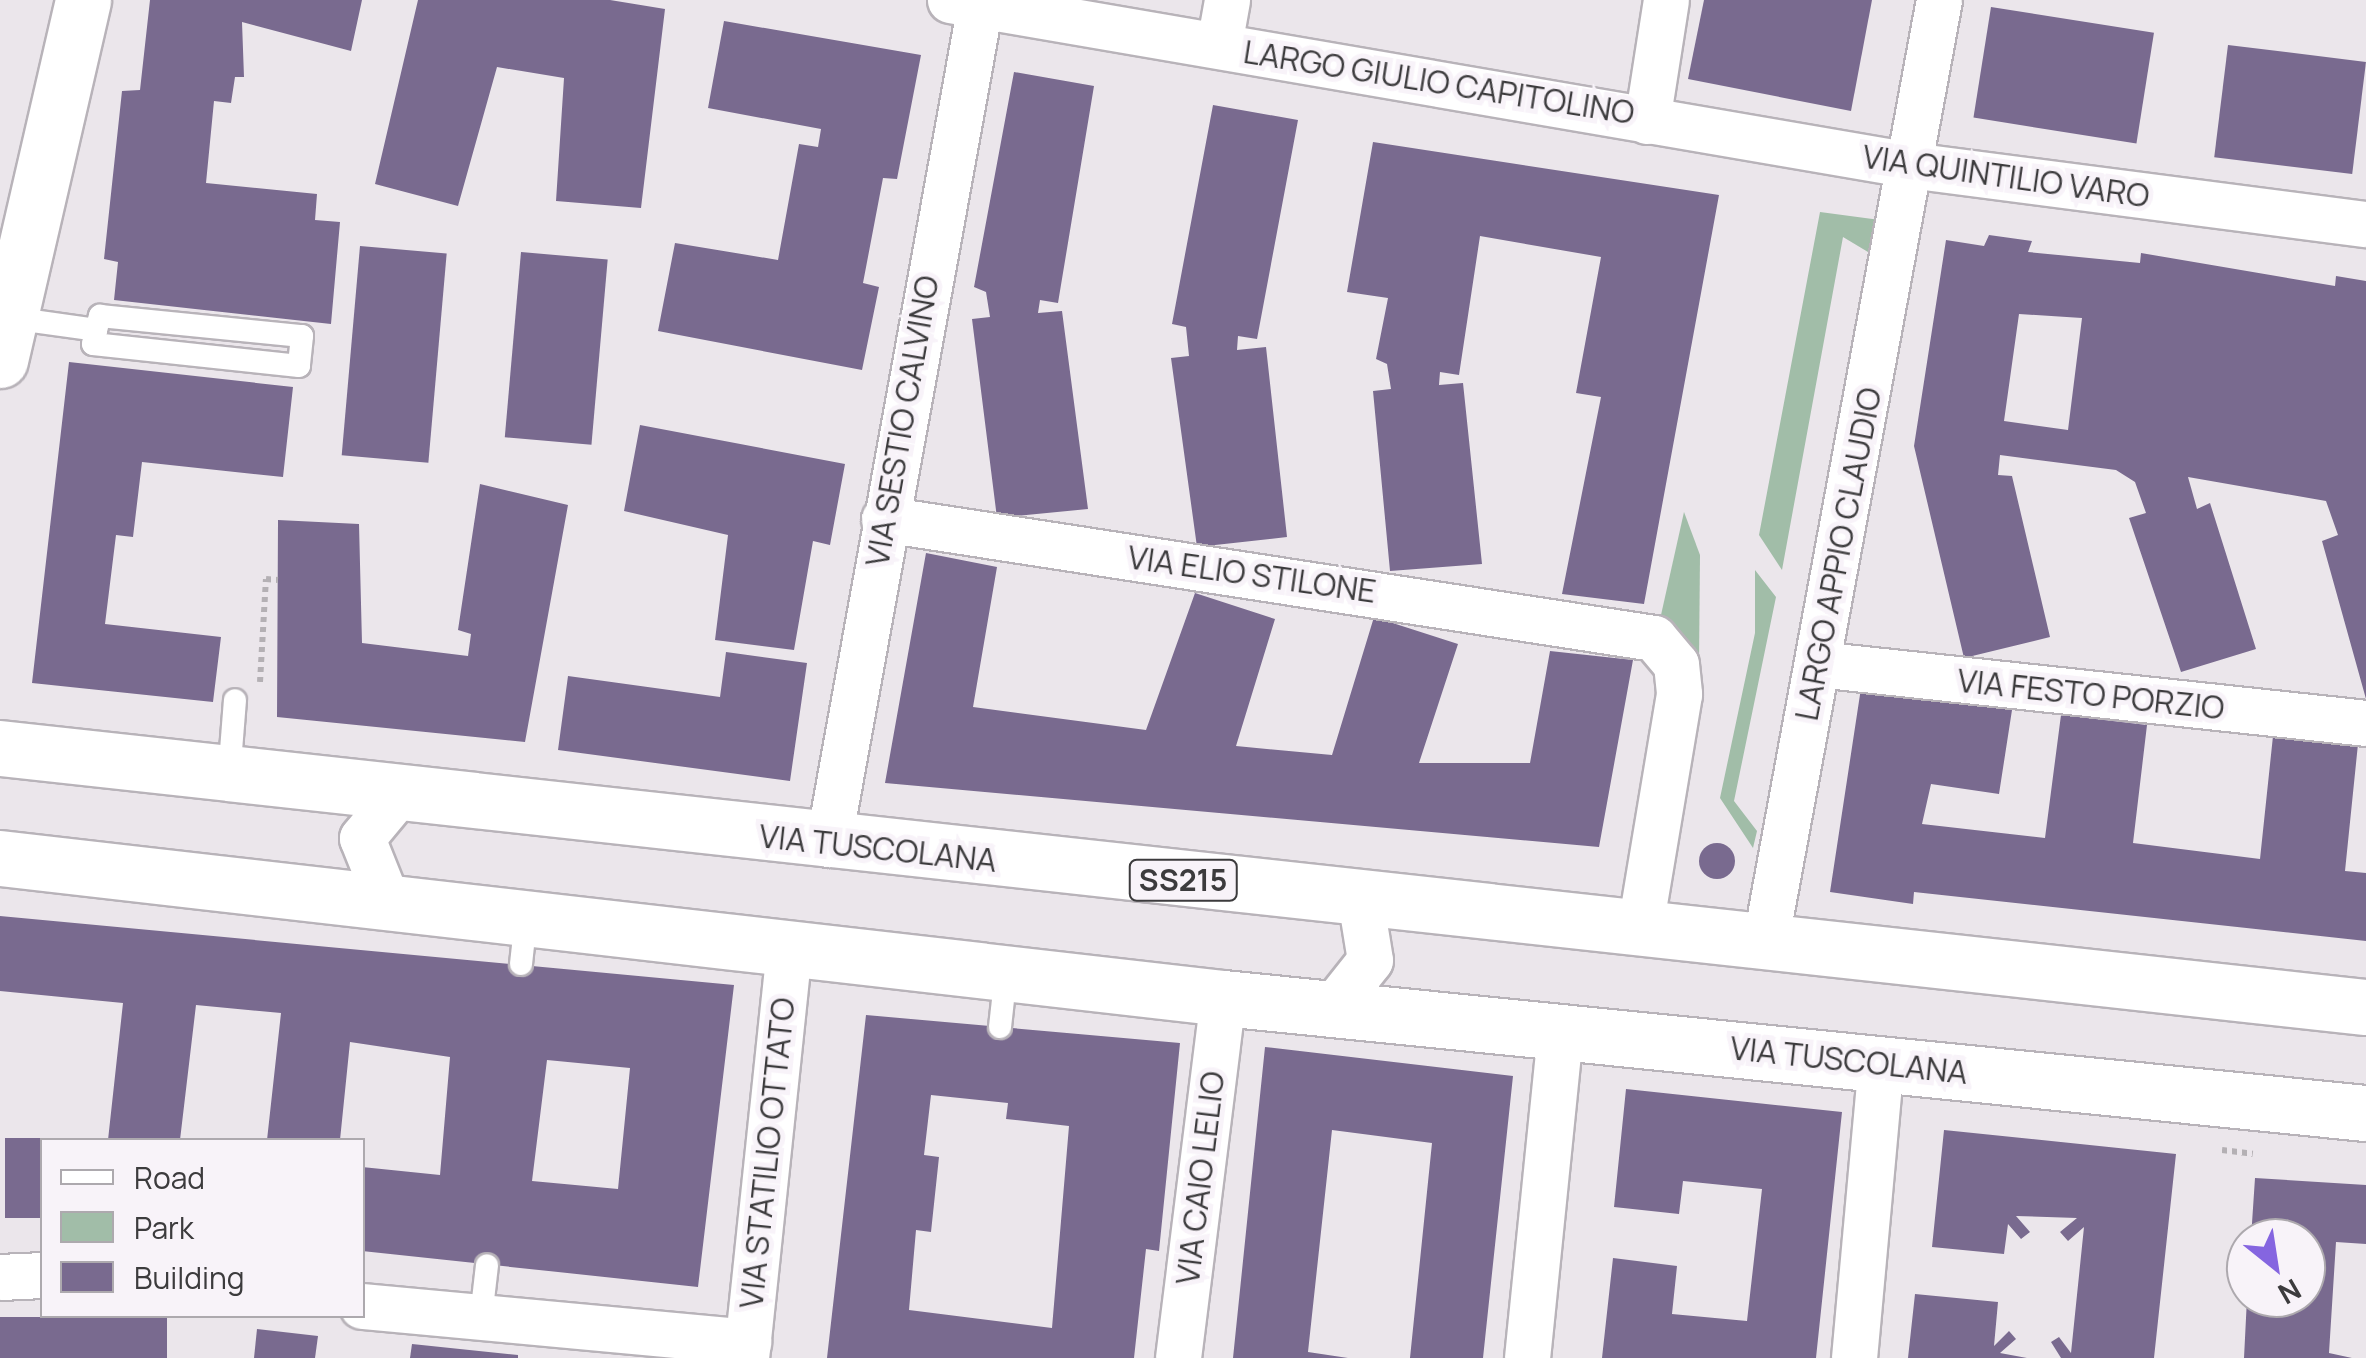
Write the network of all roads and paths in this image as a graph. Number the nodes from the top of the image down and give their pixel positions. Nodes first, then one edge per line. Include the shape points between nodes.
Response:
1 (84, 0) edge
2 (1227, 0) edge
3 (1666, 0) edge
4 (1939, 0) edge
5 (970, 2) edge
6 (1218, 44) junction
7 (1647, 121) junction
8 (1910, 165) junction
9 (2366, 224) edge
10 (96, 330) junction
11 (5, 339) edge
12 (884, 519) junction
13 (278, 580) dead end
14 (1816, 664) junction
15 (260, 691) dead end
16 (235, 700) dead end
17 (2366, 723) edge
18 (0, 748) edge
19 (229, 778) junction
20 (396, 797) junction
21 (828, 844) junction
22 (0, 858) edge
23 (1360, 898) junction
24 (388, 903) junction
25 (1640, 927) junction
26 (1766, 944) junction
27 (790, 948) junction
28 (1006, 973) junction
29 (1223, 998) junction
30 (2366, 1007) edge
31 (1332, 1008) junction
32 (1000, 1027) dead end
33 (1560, 1032) junction
34 (1881, 1064) junction
35 (2366, 1113) edge
36 (2211, 1148) dead end
37 (2253, 1154) dead end
38 (487, 1266) dead end
39 (40, 1275) edge
40 (0, 1277) edge
41 (365, 1306) edge
42 (482, 1317) junction
43 (747, 1350) edge
44 (1178, 1358) edge
45 (1527, 1358) edge
46 (1854, 1358) edge

1 - 11 main road
2 - 6 street, LARGO GIULIO CAPITOLINO
3 - 7 street, LARGO GIULIO CAPITOLINO
4 - 8 street, LARGO APPIO CLAUDIO
5 - 6 street
5 - 12 street, VIA SESTIO CALVINO
6 - 7 street, LARGO GIULIO CAPITOLINO
7 - 8 street, VIA QUINTILIO VARO
8 - 9 street, VIA QUINTILIO VARO
8 - 14 street, LARGO APPIO CLAUDIO
10 - 10 lane via 100,316 302,336 299,366 93,344
10 - 11 lane
12 - 21 street, VIA SESTIO CALVINO
12 - 25 street, VIA ELIO STILONE via 1654,638 1678,679
13 - 15 path via 266,579
14 - 17 street, VIA FESTO PORZIO
14 - 26 street, LARGO APPIO CLAUDIO
16 - 19 lane
18 - 19 main road, VIA TUSCOLANA / SS215
19 - 20 main road, VIA TUSCOLANA / SS215
20 - 21 main road, VIA TUSCOLANA / SS215
20 - 24 street via 362,838
21 - 23 main road, VIA TUSCOLANA / SS215
22 - 24 main road, VIA TUSCOLANA
23 - 25 main road, VIA TUSCOLANA / SS215
23 - 31 street via 1370,960
24 - 27 main road, VIA TUSCOLANA via 524,941
25 - 26 main road, VIA TUSCOLANA / SS215
26 - 30 main road, VIA TUSCOLANA / SS215
27 - 28 main road, VIA TUSCOLANA
27 - 43 street, VIA STATILIO OTTATO
28 - 29 main road, VIA TUSCOLANA
28 - 32 lane
29 - 31 main road, VIA TUSCOLANA
29 - 44 street, VIA CAIO LELIO
31 - 33 main road, VIA TUSCOLANA
33 - 34 main road, VIA TUSCOLANA
33 - 45 street
34 - 35 main road, VIA TUSCOLANA
34 - 46 street
36 - 37 path
38 - 42 lane
39 - 40 street
41 - 42 street
42 - 43 street

